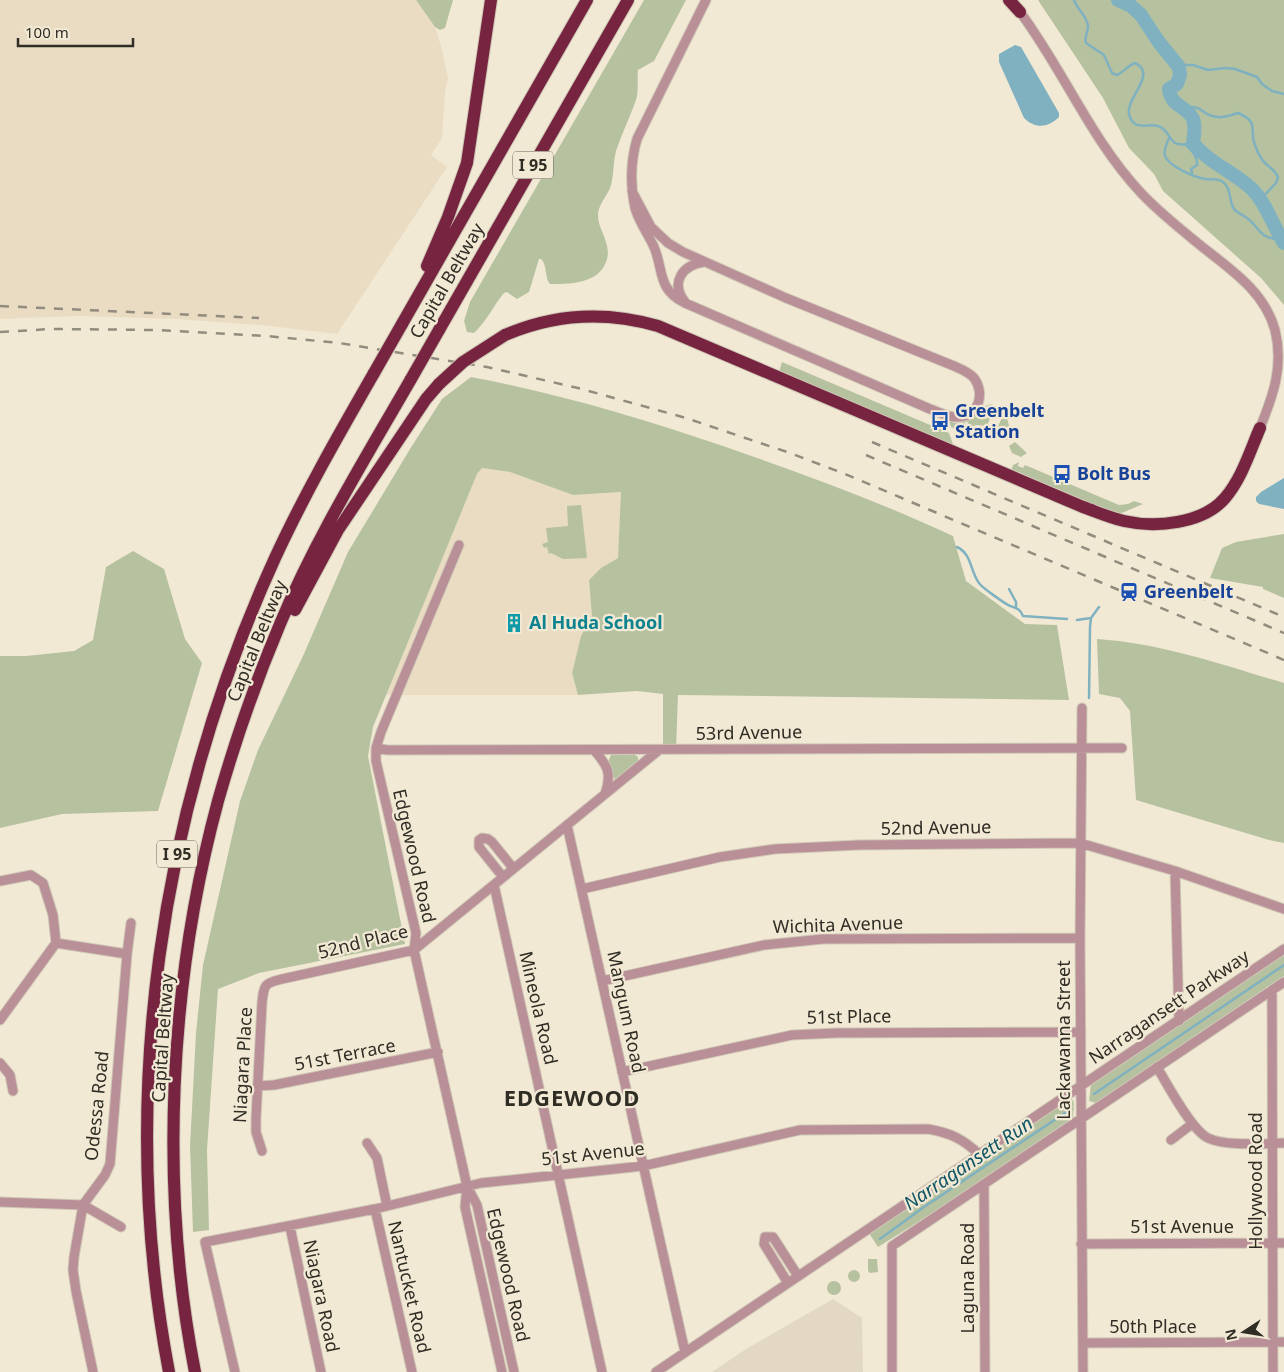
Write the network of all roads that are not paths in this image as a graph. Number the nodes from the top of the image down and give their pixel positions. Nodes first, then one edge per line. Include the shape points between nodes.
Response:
1 (491, 0) edge
2 (587, 0) edge
3 (628, 0) edge
4 (706, 0) edge
5 (1009, 0) edge
6 (1020, 12) joint
7 (632, 191) junction
8 (704, 262) junction
9 (685, 303) junction
10 (402, 324) junction
11 (1260, 428) joint
12 (459, 544) dead end
13 (254, 691) junction
14 (1082, 708) dead end
15 (376, 748) junction
16 (1082, 748) junction
17 (1122, 748) dead end
18 (594, 750) junction
19 (659, 750) junction
20 (604, 795) junction
21 (567, 825) junction
22 (1080, 843) junction
23 (513, 868) junction
24 (1175, 871) junction
25 (503, 877) junction
26 (0, 881) edge
27 (494, 884) junction
28 (582, 889) junction
29 (1284, 909) edge
30 (131, 923) dead end
31 (1080, 938) junction
32 (56, 943) junction
33 (1284, 949) edge
34 (414, 950) junction
35 (127, 954) junction
36 (602, 981) junction
37 (269, 982) joint
38 (1284, 982) edge
39 (1272, 990) junction
40 (0, 1020) edge
41 (1179, 1021) junction
42 (1081, 1032) junction
43 (438, 1052) junction
44 (0, 1063) edge
45 (1157, 1067) junction
46 (622, 1072) junction
47 (257, 1086) junction
48 (1082, 1086) junction
49 (13, 1091) dead end
50 (1081, 1118) junction
51 (1192, 1124) junction
52 (1171, 1140) dead end
53 (367, 1143) dead end
54 (1273, 1143) junction
55 (1284, 1143) edge
56 (262, 1151) dead end
57 (980, 1155) junction
58 (642, 1166) junction
59 (558, 1174) junction
60 (984, 1184) junction
61 (467, 1186) junction
62 (0, 1202) edge
63 (84, 1205) junction
64 (386, 1206) junction
65 (375, 1209) junction
66 (121, 1227) dead end
67 (290, 1227) junction
68 (1271, 1243) junction
69 (1284, 1243) edge
70 (1081, 1244) junction
71 (798, 1276) junction
72 (788, 1283) junction
73 (1272, 1342) junction
74 (1284, 1342) edge
75 (1082, 1343) junction
76 (685, 1352) junction
77 (93, 1372) edge
78 (169, 1372) edge
79 (195, 1372) edge
80 (235, 1372) edge
81 (321, 1372) edge
82 (412, 1372) edge
83 (502, 1372) edge
84 (514, 1372) edge
85 (602, 1372) edge
86 (656, 1372) edge
87 (892, 1372) edge
88 (985, 1372) edge
89 (1083, 1372) edge
90 (1272, 1372) edge

1 - 10 highway via 467,163
2 - 10 highway, Capital Beltway / I 95
3 - 13 highway, Capital Beltway / I 95, bridge via 328,524 280,623
4 - 7 street via 637,139 631,163
5 - 6 highway
6 - 11 street via 1091,128 1125,175 1166,217 1242,279 1258,295 1269,313 1280,365 1274,393
7 - 8 street via 656,233
7 - 9 street via 637,214 655,252 664,284 672,295
8 - 9 street via 688,267 680,278 679,289
8 - 9 street via 970,374 979,392 978,405 971,414 958,418 947,416
10 - 78 highway, Capital Beltway / I 95, bridge via 298,510 251,613 211,722 177,853 156,980 148,1120 153,1251
11 - 13 highway, bridge via 1240,474 1224,499 1206,512 1181,521 1143,524 1105,516 658,326 612,317 578,316 546,321 505,335 463,362 439,384 338,530
12 - 15 street, Edgewood Road
13 - 79 highway, Capital Beltway / I 95 via 218,801 183,983 174,1122 175,1183 184,1294
14 - 16 street, Lackawanna Street
15 - 18 street, 53rd Avenue
15 - 34 street, Edgewood Road via 376,761 416,934
16 - 17 street, 53rd Avenue
16 - 19 street, 53rd Avenue
16 - 22 street, Lackawanna Street
18 - 19 street, 53rd Avenue
18 - 20 street via 606,764 610,780
19 - 20 street, 52nd Place
20 - 21 street, 52nd Place
21 - 23 street, 52nd Place
21 - 28 street, Mangum Road
22 - 24 street, 52nd Avenue
22 - 28 street, 52nd Avenue via 775,849 720,857
22 - 31 street, Lackawanna Street
23 - 25 street, 52nd Place
23 - 25 street via 488,839 478,840 479,847
24 - 29 street, 52nd Avenue
24 - 41 street
25 - 27 street, 52nd Place
26 - 32 street via 31,875 43,883 53,915
27 - 34 street, 52nd Place
27 - 59 street, Mineola Road
28 - 36 street, Mangum Road
30 - 35 street, Odessa Road
31 - 36 street, Wichita Avenue via 783,942
31 - 42 street, Lackawanna Street
32 - 35 street
32 - 40 street
33 - 41 street, Narragansett Parkway
34 - 37 street, 52nd Place
34 - 43 street, Edgewood Road
35 - 63 street, Odessa Road via 110,1164
36 - 46 street, Mangum Road
37 - 47 street, Niagara Place via 264,990
38 - 39 street
39 - 45 street
39 - 54 street, Hollywood Road
41 - 48 street, Narragansett Parkway
42 - 46 street, 51st Place via 792,1035
42 - 48 street, Lackawanna Street
43 - 47 street, 51st Terrace via 274,1086
43 - 61 street, Edgewood Road
44 - 49 street via 10,1075
45 - 50 street
45 - 51 street
46 - 58 street, Mangum Road
47 - 56 street, Niagara Place via 256,1132
48 - 50 street, Lackawanna Street
48 - 57 street, Narragansett Parkway
50 - 60 street
50 - 70 street, Lackawanna Street
51 - 52 street
51 - 54 street via 1209,1139 1227,1143
53 - 64 street, Nantucket Road via 377,1158
54 - 55 street
54 - 68 street, Hollywood Road
57 - 58 street, 51st Avenue via 965,1141 928,1128 800,1130
57 - 71 street, Narragansett Parkway
58 - 59 street, 51st Avenue
58 - 76 street, Mangum Road
59 - 61 street, 51st Avenue
59 - 85 street, Mineola Road
60 - 87 street via 892,1246
60 - 88 street, Laguna Road
61 - 64 street, 51st Avenue
61 - 83 street, Edgewood Road via 465,1207
61 - 84 street, Edgewood Road via 476,1205
62 - 63 street
63 - 66 street
63 - 77 street, Odessa Road via 73,1270
64 - 65 street, 51st Avenue
65 - 67 street, 51st Avenue
65 - 82 street, Nantucket Road
67 - 80 street, 51st Avenue via 205,1242
67 - 81 street, Niagara Road
68 - 69 street, 51st Avenue
68 - 70 street, 51st Avenue
68 - 73 street, Hollywood Road
70 - 75 street, Lackawanna Street
71 - 72 street, Narragansett Parkway
71 - 72 street via 773,1237 765,1237 764,1244
72 - 76 street, Narragansett Parkway
73 - 74 street, 50th Place
73 - 75 street, 50th Place
73 - 90 street, Hollywood Road
75 - 89 street, Lackawanna Street
76 - 86 street, Narragansett Parkway

